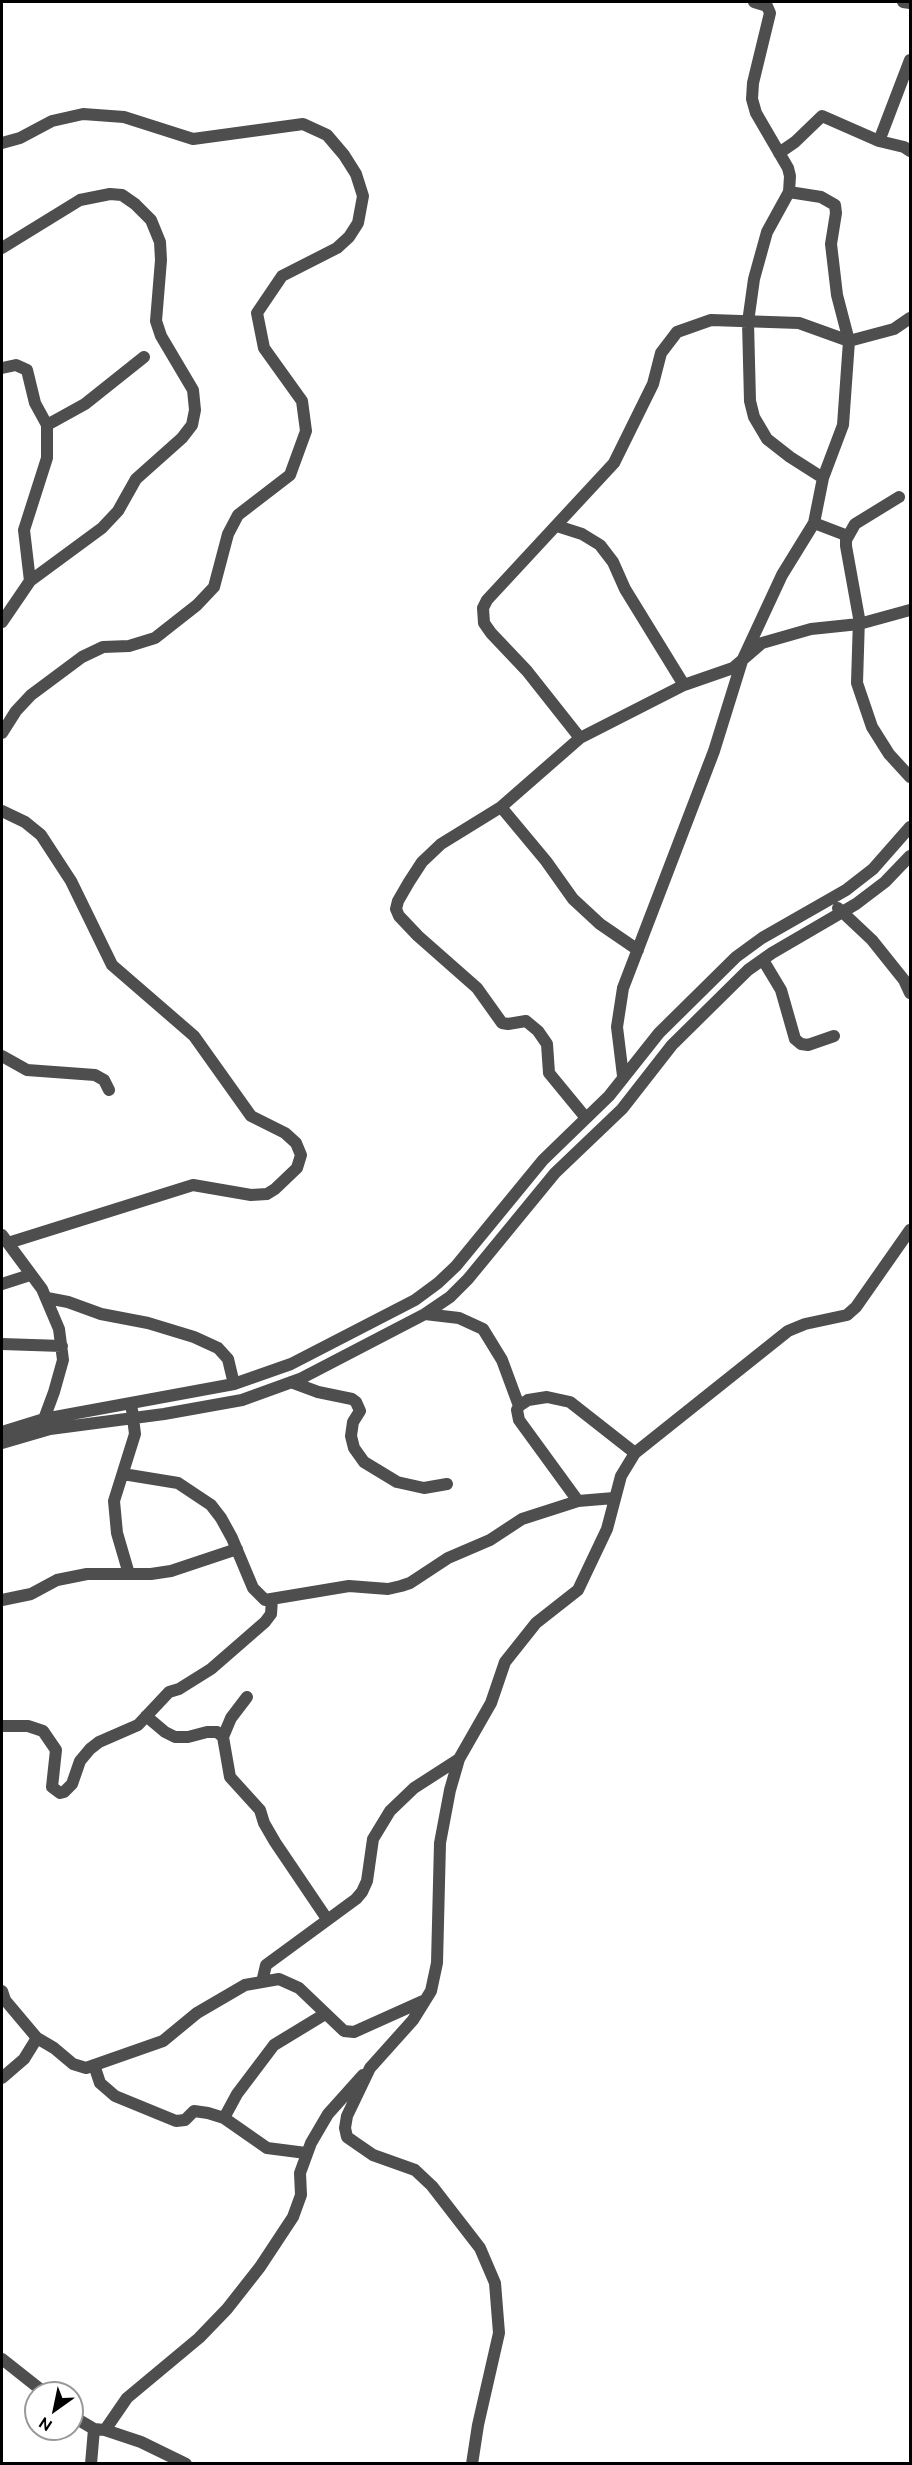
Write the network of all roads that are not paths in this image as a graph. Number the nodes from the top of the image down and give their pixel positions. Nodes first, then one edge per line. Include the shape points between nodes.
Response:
1 (754, 2) edge
2 (903, 2) edge
3 (910, 3) edge
4 (769, 4) edge
5 (910, 60) edge
6 (879, 141) junction
7 (2, 143) edge
8 (910, 152) edge
9 (779, 153) junction
10 (789, 192) junction
11 (2, 248) edge
12 (910, 318) edge
13 (748, 322) junction
14 (849, 341) junction
15 (144, 357) dead end
16 (2, 368) edge
17 (46, 425) junction
18 (823, 478) junction
19 (899, 497) dead end
20 (814, 523) junction
21 (557, 526) junction
22 (848, 536) junction
23 (30, 581) junction
24 (910, 610) edge
25 (2, 622) edge
26 (859, 624) junction
27 (742, 662) junction
28 (684, 685) junction
29 (2, 733) edge
30 (580, 738) junction
31 (910, 777) edge
32 (501, 807) junction
33 (2, 811) edge
34 (910, 827) edge
35 (910, 856) edge
36 (830, 899) junction
37 (842, 913) junction
38 (638, 950) junction
39 (763, 960) junction
40 (910, 993) edge
41 (834, 1036) dead end
42 (2, 1056) edge
43 (623, 1076) junction
44 (110, 1090) dead end
45 (586, 1118) junction
46 (509, 1201) junction
47 (524, 1212) junction
48 (910, 1230) edge
49 (5, 1239) edge
50 (30, 1275) junction
51 (2, 1284) edge
52 (47, 1298) junction
53 (425, 1314) junction
54 (2, 1344) edge
55 (62, 1346) junction
56 (291, 1382) junction
57 (234, 1384) junction
58 (195, 1393) junction
59 (130, 1404) junction
60 (519, 1406) junction
61 (198, 1407) junction
62 (134, 1417) junction
63 (44, 1419) junction
64 (2, 1432) edge
65 (2, 1443) edge
66 (631, 1458) junction
67 (123, 1474) junction
68 (447, 1484) dead end
69 (614, 1498) junction
70 (578, 1501) junction
71 (237, 1549) junction
72 (129, 1574) junction
73 (272, 1599) junction
74 (2, 1600) edge
75 (247, 1697) dead end
76 (146, 1716) junction
77 (2, 1726) edge
78 (223, 1737) junction
79 (459, 1759) junction
80 (327, 1919) junction
81 (262, 1982) junction
82 (2, 1991) edge
83 (423, 2001) junction
84 (325, 2014) junction
85 (37, 2038) junction
86 (94, 2065) junction
87 (370, 2068) junction
88 (2, 2078) edge
89 (224, 2118) junction
90 (306, 2153) junction
91 (2, 2359) edge
92 (30, 2381) edge
93 (84, 2422) edge
94 (100, 2430) junction
95 (90, 2463) edge
96 (186, 2463) edge
97 (472, 2463) edge

1 - 4 street
2 - 3 street
4 - 9 street via 752,99
5 - 6 street
6 - 8 street
6 - 9 street via 822,116
7 - 29 street via 52,121 83,114 124,117 193,139 303,124 327,135 344,155 363,196 358,223 349,237 337,248 282,276 256,313 264,348 302,400 306,431 290,475 238,514 228,534 214,587 197,605 155,638 129,646 103,647 82,657 31,695 15,711
9 - 10 street via 788,168
10 - 13 street via 764,241
10 - 14 street via 821,197 834,205 831,244 837,295
11 - 23 street via 80,200 110,194 122,195 135,204 151,220 160,242 156,321 193,390 195,410 192,425 182,438 136,478 118,511 102,528
12 - 14 street via 894,329
13 - 14 street via 799,323
13 - 18 street via 750,401 759,428 790,457
13 - 21 street via 711,320 677,332 661,353 653,384 614,464
14 - 18 street via 843,425
15 - 17 street via 85,404
16 - 17 street via 16,365 27,370 35,403
17 - 23 street via 47,458 24,530
18 - 20 street
19 - 22 street via 855,524
20 - 22 street
20 - 27 street via 782,575
21 - 28 street via 600,545
21 - 30 street via 487,600 482,614 491,633
22 - 26 street via 846,546
23 - 25 street
24 - 26 street
26 - 27 street via 811,629 762,643
26 - 31 street via 857,683 872,727
27 - 28 street via 716,676
27 - 38 street via 714,751
28 - 30 street
30 - 32 street
32 - 38 street via 573,899 600,924
32 - 45 street via 441,844 416,872 396,909 418,936 477,988 502,1023 525,1021 538,1031 547,1044 549,1073
33 - 49 street via 40,835 71,881 112,965 194,1036 250,1116 285,1133 301,1149 297,1167 267,1194 193,1185
34 - 36 street via 873,869
35 - 37 street via 885,882
36 - 37 street
36 - 43 street via 736,957 659,1033
37 - 39 street
37 - 40 street via 872,940
38 - 43 street via 623,988 617,1027
39 - 41 street via 781,990 795,1039 808,1045
39 - 47 street via 672,1045 622,1109 555,1173
42 - 44 street via 27,1070 95,1075
43 - 45 street
45 - 46 street
46 - 47 street
46 - 57 street via 456,1266 415,1300 291,1364
47 - 53 street via 468,1279
48 - 66 street via 847,1315 788,1331
49 - 50 street
50 - 51 street
50 - 52 street
52 - 55 street
52 - 57 street via 148,1323 218,1348 228,1359
53 - 56 street
53 - 60 street via 459,1318 483,1329 502,1360
54 - 55 street
55 - 63 street via 63,1360
56 - 61 street via 242,1400
56 - 68 street via 356,1402 360,1411 351,1436 363,1462 397,1482 424,1488
57 - 58 street
58 - 59 street
58 - 61 street
59 - 62 street
59 - 63 street
60 - 66 street via 547,1396 570,1402
60 - 70 street via 517,1417 523,1428
61 - 62 street
62 - 65 street via 50,1429
62 - 67 street via 135,1434
63 - 64 street
66 - 69 street
67 - 71 street via 188,1488 211,1505
67 - 72 street via 116,1490 114,1516
69 - 70 street
69 - 79 street via 607,1529 578,1590 536,1623 506,1662 491,1703
70 - 73 street via 522,1519 401,1586 349,1586
71 - 72 street via 171,1571
71 - 73 street via 253,1588 265,1600
72 - 74 street via 87,1574 57,1580 31,1594
73 - 76 street via 271,1614 255,1632 211,1669 169,1692
75 - 78 street
76 - 77 street via 138,1725 90,1749 80,1761 69,1789 60,1793 52,1786 56,1750 43,1731 28,1726
76 - 78 street via 175,1737 217,1732
78 - 80 street via 230,1777 260,1810 274,1842
79 - 80 street via 414,1788 390,1811 374,1839 362,1892
79 - 83 street via 440,1843 437,1963 431,1991
80 - 81 street via 266,1965
81 - 84 street via 279,1978 299,1988
81 - 86 street via 245,1985 196,2013 163,2041
82 - 85 street
83 - 84 street via 354,2032 344,2031
83 - 87 street via 413,2020
84 - 89 street via 274,2045
85 - 86 street via 73,2064 86,2068
85 - 88 street via 24,2059
86 - 89 street via 100,2083 115,2096 176,2121 185,2120 194,2111
87 - 90 street via 328,2114
87 - 97 street via 347,2116 347,2137 373,2155 415,2170 432,2186 480,2248 495,2283 499,2333
89 - 90 street via 267,2148
90 - 94 street via 300,2173 301,2195 293,2217 260,2267 199,2338 127,2398
91 - 92 street
93 - 94 street
94 - 95 street
94 - 96 street via 141,2442

